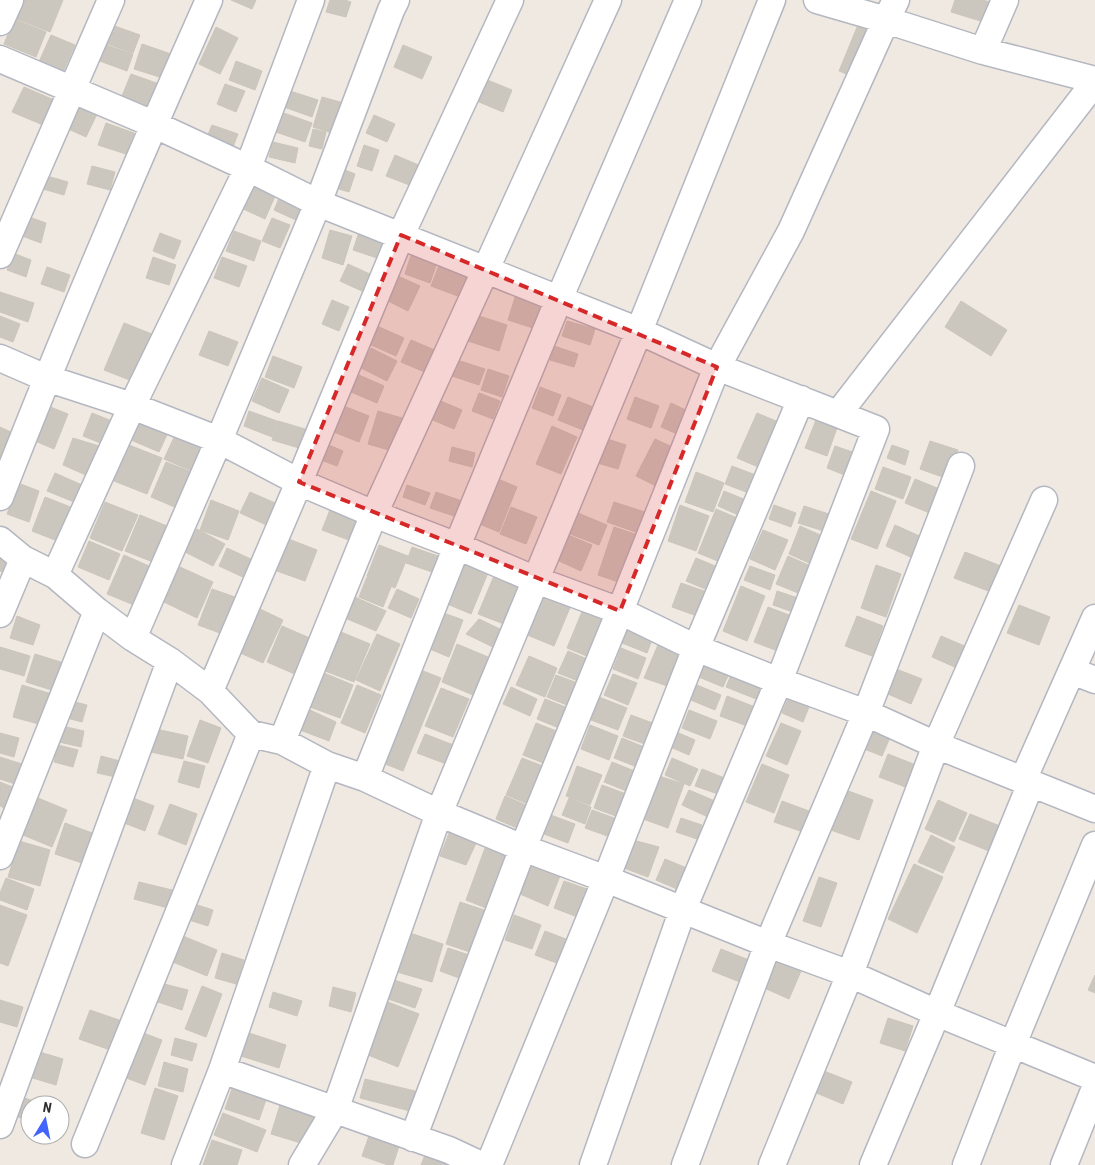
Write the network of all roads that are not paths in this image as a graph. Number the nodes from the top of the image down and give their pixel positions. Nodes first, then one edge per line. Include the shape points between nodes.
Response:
1 (10, 0) edge
2 (111, 0) edge
3 (210, 0) edge
4 (311, 0) edge
5 (396, 0) edge
6 (510, 0) edge
7 (608, 0) edge
8 (688, 0) edge
9 (772, 0) edge
10 (817, 0) edge
11 (1005, 0) edge
12 (891, 10) edge
13 (0, 22) edge
14 (983, 51) junction
15 (0, 59) edge
16 (1095, 81) edge
17 (71, 90) junction
18 (153, 124) junction
19 (248, 168) junction
20 (318, 203) junction
21 (401, 235) junction
22 (0, 255) edge
23 (486, 269) junction
24 (559, 299) junction
25 (639, 331) junction
26 (0, 358) edge
27 (717, 367) junction
28 (46, 378) junction
29 (801, 399) junction
30 (132, 406) junction
31 (838, 414) junction
32 (219, 440) junction
33 (961, 466) dead end
34 (299, 482) junction
35 (0, 497) edge
36 (1044, 500) dead end
37 (374, 514) junction
38 (0, 540) edge
39 (457, 546) junction
40 (23, 559) junction
41 (55, 575) junction
42 (536, 580) junction
43 (97, 611) junction
44 (620, 611) junction
45 (0, 614) edge
46 (1095, 618) edge
47 (133, 638) junction
48 (696, 648) junction
49 (170, 661) junction
50 (1084, 675) edge
51 (779, 681) junction
52 (210, 691) junction
53 (866, 713) junction
54 (251, 734) junction
55 (282, 741) junction
56 (936, 745) junction
57 (327, 765) junction
58 (365, 778) junction
59 (1027, 782) junction
60 (1095, 809) edge
61 (439, 813) junction
62 (1095, 845) edge
63 (523, 848) junction
64 (0, 856) edge
65 (606, 879) junction
66 (682, 909) junction
67 (768, 944) junction
68 (850, 974) junction
69 (937, 1013) junction
70 (1013, 1044) junction
71 (222, 1070) junction
72 (1095, 1078) edge
73 (1095, 1088) edge
74 (335, 1110) junction
75 (0, 1125) edge
76 (413, 1138) junction
77 (85, 1144) dead end
78 (185, 1165) edge
79 (302, 1165) edge
80 (481, 1165) edge
81 (489, 1165) edge
82 (593, 1165) edge
83 (684, 1165) edge
84 (772, 1165) edge
85 (873, 1165) edge
86 (966, 1165) edge
87 (1064, 1165) edge

1 - 13 street
2 - 17 street
3 - 18 street
4 - 19 street
5 - 20 street
6 - 21 street
7 - 23 street
8 - 24 street
9 - 25 street
10 - 12 street
11 - 14 street
12 - 14 street
12 - 27 street via 791,231
14 - 16 street
15 - 17 street
16 - 31 street
17 - 18 street
17 - 22 street
18 - 19 street
18 - 28 street
19 - 20 street
19 - 30 street
20 - 21 street
20 - 32 street
21 - 23 street
21 - 34 street
23 - 24 street
23 - 37 street
24 - 25 street
24 - 39 street
25 - 27 street
25 - 42 street
26 - 28 street
27 - 29 street
27 - 44 street
28 - 30 street
28 - 35 street
29 - 31 street
29 - 48 street
30 - 32 street
30 - 41 street
31 - 51 street via 876,429
32 - 34 street
32 - 47 street
33 - 53 street
34 - 37 street
34 - 52 street
36 - 56 street
37 - 39 street
37 - 55 street
38 - 40 street
39 - 42 street
39 - 58 street
40 - 41 street
40 - 45 street
41 - 43 street
42 - 44 street
42 - 61 street
43 - 47 street
43 - 64 street
44 - 48 street
44 - 63 street
46 - 50 street
47 - 49 street
48 - 51 street
48 - 65 street
49 - 52 street
49 - 75 street
50 - 59 street
51 - 53 street
51 - 66 street
52 - 54 street
53 - 56 street
53 - 67 street
54 - 55 street
54 - 77 street
55 - 57 street
56 - 59 street
56 - 68 street
57 - 58 street
57 - 71 street
58 - 61 street
59 - 60 street
59 - 69 street
61 - 63 street
61 - 74 street
62 - 70 street
63 - 65 street
63 - 76 street
65 - 66 street
65 - 81 street
66 - 67 street
66 - 82 street
67 - 68 street
67 - 83 street
68 - 69 street
68 - 84 street
69 - 70 street
69 - 85 street
70 - 72 street
70 - 86 street
71 - 74 street
71 - 78 street
73 - 87 street
74 - 76 street
74 - 79 street
76 - 80 street

